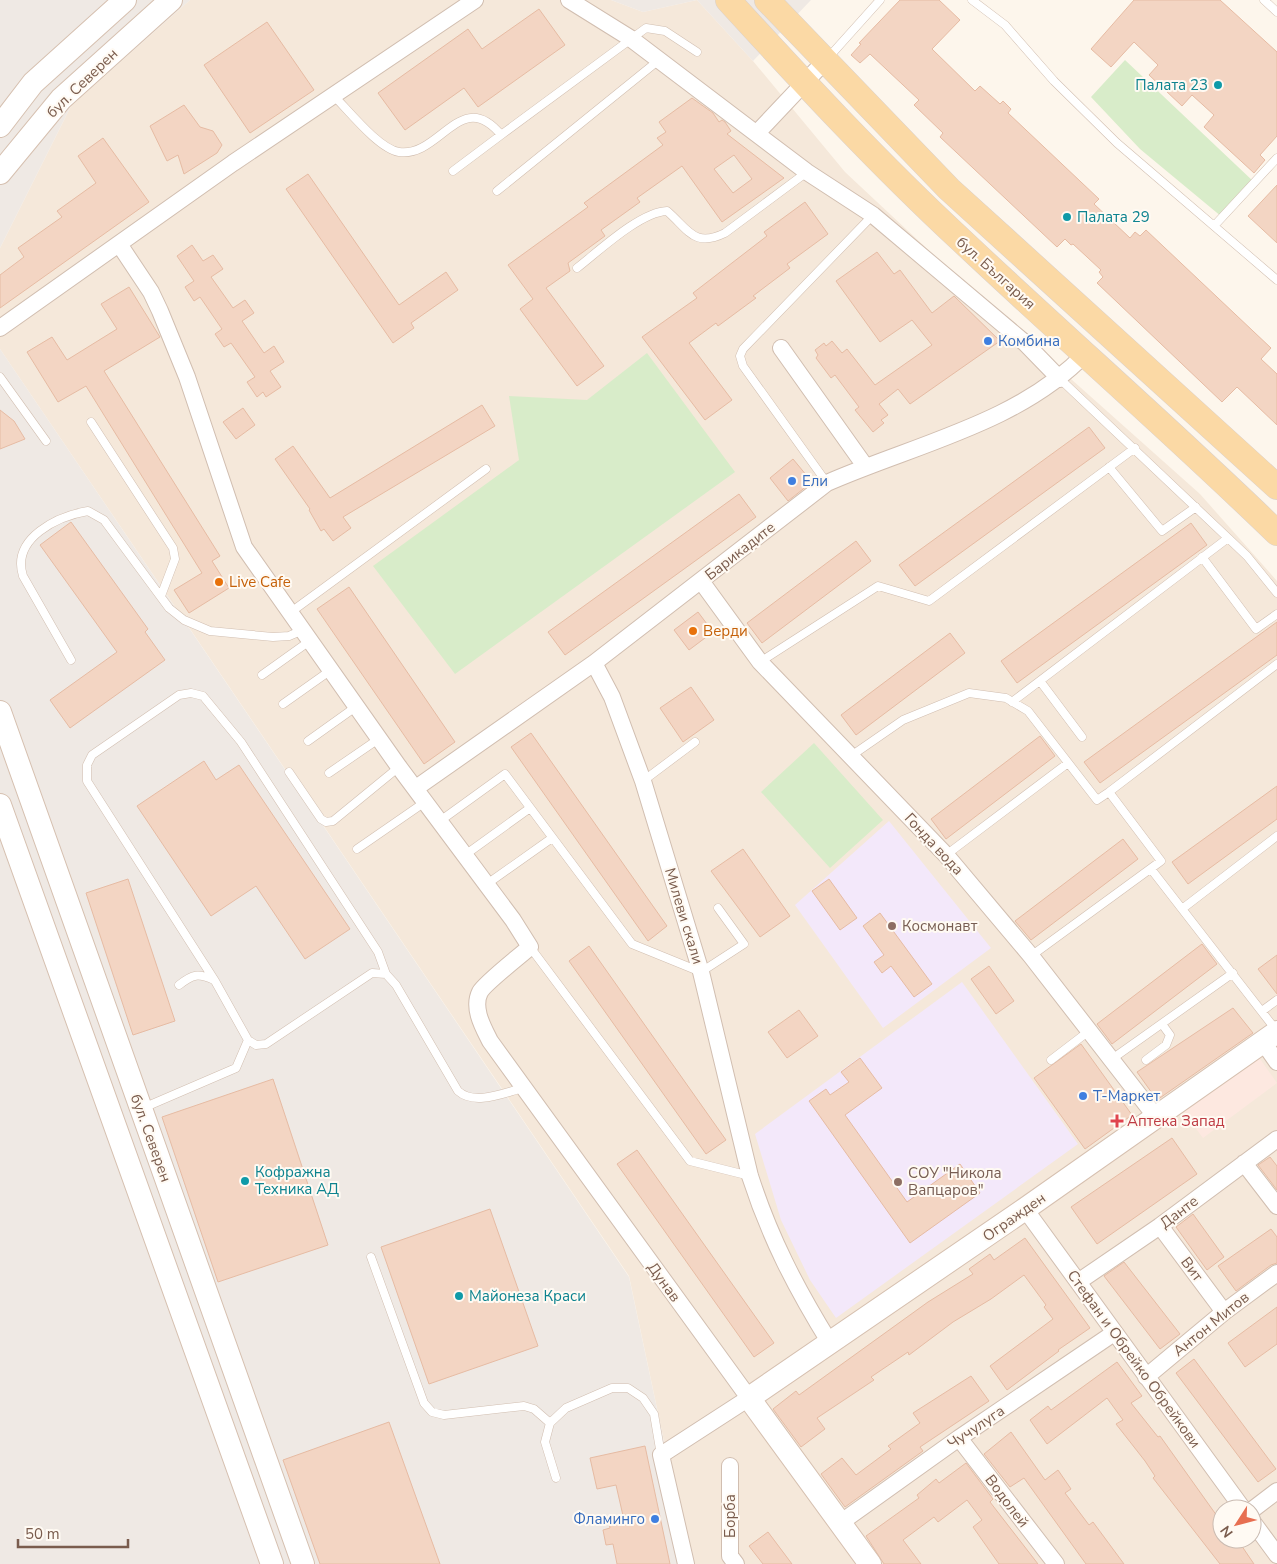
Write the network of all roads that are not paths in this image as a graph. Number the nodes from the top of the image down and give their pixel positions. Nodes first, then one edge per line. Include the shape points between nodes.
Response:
1 (125, 0) edge
2 (171, 0) edge
3 (475, 0) edge
4 (569, 0) edge
5 (728, 0) edge
6 (767, 0) edge
7 (880, 0) edge
8 (972, 0) edge
9 (1264, 0) edge
10 (1277, 12) edge
11 (630, 38) junction
12 (698, 52) dead end
13 (659, 60) junction
14 (825, 61) junction
15 (805, 83) junction
16 (334, 96) junction
17 (0, 126) edge
18 (757, 133) junction
19 (501, 135) junction
20 (1277, 158) edge
21 (453, 172) dead end
22 (807, 172) junction
23 (0, 173) edge
24 (497, 191) dead end
25 (873, 215) junction
26 (1214, 226) junction
27 (119, 244) junction
28 (577, 268) dead end
29 (1277, 280) edge
30 (0, 328) edge
31 (781, 348) dead end
32 (1085, 354) junction
33 (0, 377) edge
34 (1060, 379) junction
35 (91, 422) dead end
36 (46, 441) dead end
37 (1135, 448) junction
38 (865, 466) junction
39 (1109, 467) junction
40 (486, 469) dead end
41 (827, 483) junction
42 (1277, 487) edge
43 (1196, 507) junction
44 (1277, 533) edge
45 (1228, 538) junction
46 (1202, 558) junction
47 (700, 581) junction
48 (1277, 593) edge
49 (161, 596) junction
50 (291, 612) junction
51 (1277, 614) edge
52 (307, 635) junction
53 (71, 660) dead end
54 (760, 662) junction
55 (594, 663) junction
56 (1277, 664) edge
57 (331, 670) junction
58 (262, 675) dead end
59 (1040, 681) junction
60 (1012, 702) junction
61 (283, 704) dead end
62 (358, 706) junction
63 (0, 712) edge
64 (1082, 737) dead end
65 (380, 738) junction
66 (308, 741) dead end
67 (695, 742) dead end
68 (851, 756) junction
69 (1068, 762) junction
70 (399, 767) junction
71 (289, 772) dead end
72 (329, 773) dead end
73 (643, 781) junction
74 (1109, 792) junction
75 (420, 795) junction
76 (0, 805) edge
77 (530, 808) junction
78 (440, 820) junction
79 (1277, 836) edge
80 (552, 838) junction
81 (357, 849) dead end
82 (465, 855) junction
83 (946, 855) junction
84 (1151, 868) junction
85 (487, 884) junction
86 (718, 908) dead end
87 (1182, 909) junction
88 (530, 947) junction
89 (1031, 956) junction
90 (701, 972) junction
91 (386, 974) junction
92 (1233, 974) junction
93 (215, 981) junction
94 (179, 985) dead end
95 (1277, 1000) edge
96 (1262, 1011) junction
97 (1162, 1024) junction
98 (1090, 1030) junction
99 (1272, 1035) edge
100 (248, 1040) junction
101 (1112, 1059) junction
102 (1051, 1060) dead end
103 (1146, 1060) dead end
104 (1277, 1062) edge
105 (523, 1088) junction
106 (141, 1108) junction
107 (1156, 1117) junction
108 (1277, 1139) edge
109 (1244, 1163) junction
110 (750, 1176) junction
111 (1277, 1206) edge
112 (1025, 1209) junction
113 (1160, 1226) junction
114 (371, 1257) dead end
115 (1277, 1273) edge
116 (1078, 1282) junction
117 (1224, 1312) junction
118 (1114, 1333) junction
119 (830, 1342) junction
120 (1146, 1377) junction
121 (749, 1398) junction
122 (550, 1423) junction
123 (959, 1438) junction
124 (661, 1455) junction
125 (730, 1466) dead end
126 (556, 1478) dead end
127 (1277, 1491) edge
128 (1236, 1499) edge
129 (1262, 1502) edge
130 (840, 1522) junction
131 (1262, 1535) edge
132 (1277, 1555) edge
133 (732, 1561) edge
134 (272, 1564) edge
135 (303, 1564) edge
136 (686, 1564) edge
137 (870, 1564) edge
138 (1056, 1564) edge

1 - 17 main road, бул. Северен via 33,82
2 - 23 main road, бул. Северен via 60,99
3 - 16 street
4 - 11 street
5 - 15 main road, бул. България
6 - 14 main road
7 - 14 lane
8 - 26 lane via 1005,25 1054,81 1117,143
9 - 10 lane
11 - 12 lane via 646,28 664,31
11 - 13 street
11 - 19 lane
13 - 18 street
13 - 24 lane
14 - 15 street
14 - 42 main road via 949,189
15 - 18 street
15 - 32 main road, бул. България via 960,239
16 - 19 lane via 383,145 399,152 417,151 465,118 478,118 493,125
16 - 27 street
18 - 22 street
19 - 21 lane
20 - 26 lane
22 - 25 street
22 - 28 lane via 711,240 702,240 667,211 659,211 633,225
25 - 34 street via 1026,343
25 - 41 lane via 743,349 740,356 743,366
26 - 29 lane
27 - 30 street
27 - 50 street via 160,310 187,377 244,547
31 - 38 street
32 - 34 street, Барикадите
32 - 44 main road, бул. България
33 - 36 lane
34 - 37 lane
34 - 38 street, Барикадите via 1030,398 946,438
35 - 49 lane via 173,548 174,559
37 - 39 lane
37 - 43 lane
38 - 41 street, Барикадите
39 - 43 lane via 1162,531
39 - 54 lane via 929,601 878,586
40 - 50 lane
41 - 47 street, Барикадите
43 - 45 lane
45 - 46 lane
45 - 48 lane
46 - 51 lane via 1256,629
46 - 59 lane
47 - 54 street, Гонда вода
47 - 55 street, Барикадите
49 - 52 lane via 184,620 210,631
49 - 53 lane via 110,527 96,515 88,511 75,513 45,527 22,552 20,566
50 - 52 street
52 - 57 street
52 - 58 lane
54 - 68 street, Гонда вода
55 - 73 street, Милеви скали via 612,697
55 - 75 street, Барикадите
56 - 74 lane
57 - 61 lane
57 - 62 street
59 - 60 lane
59 - 64 lane
60 - 68 lane via 1006,698 969,693 903,720
60 - 69 lane via 1028,711
62 - 65 street
62 - 66 lane
63 - 106 main road, бул. Северен
65 - 70 street
65 - 72 lane
67 - 73 lane
68 - 83 street, Гонда вода
69 - 74 lane via 1097,800
69 - 83 lane
70 - 71 lane via 333,821 326,822
70 - 75 street
73 - 90 street, Милеви скали
74 - 84 lane via 1161,861
75 - 78 street
75 - 81 lane
76 - 134 main road, бул. Северен
77 - 78 lane via 505,774
77 - 80 lane
77 - 82 lane
78 - 82 street
79 - 87 lane
80 - 85 lane
80 - 90 lane via 632,944
82 - 85 street
83 - 89 street, Гонда вода
84 - 87 lane
84 - 89 lane
85 - 88 street
86 - 90 lane via 744,944
87 - 92 lane
88 - 105 street, Дунав via 480,991 478,1002 480,1020 490,1041
88 - 110 lane via 690,1161
89 - 98 street, Гонда вода
90 - 110 street, Милеви скали
91 - 93 lane via 378,952 241,742 204,696 192,693 179,695 92,755 87,781
91 - 100 lane via 372,973 266,1044 256,1045
91 - 105 lane via 396,985 465,1098 478,1099
92 - 96 lane
92 - 97 lane
93 - 94 lane via 200,974
93 - 100 lane
95 - 96 lane
96 - 99 lane
97 - 101 lane
97 - 103 lane via 1170,1035 1166,1045
98 - 101 street, Гонда вода
98 - 102 lane
99 - 104 street
99 - 107 main road, Огражден
100 - 106 lane via 236,1068
101 - 107 street, Гонда вода
105 - 121 street, Дунав
106 - 135 main road, бул. Северен
107 - 112 main road, Огражден
108 - 109 street, Данте
109 - 111 street
109 - 113 street, Данте
110 - 119 street, Милеви скали via 796,1289
112 - 116 street, Стефан и Обрейко Обрейкови
112 - 119 main road, Огражден
113 - 116 street, Данте
113 - 117 street, Вит
114 - 122 lane via 424,1403 432,1412 444,1415 524,1406 534,1409
115 - 117 street, Антон Митов
116 - 118 street, Стефан и Обрейко Обрейкови
117 - 120 street, Антон Митов
118 - 120 street, Стефан и Обрейко Обрейкови
118 - 123 street, Чучулуга
119 - 121 main road, Огражден
120 - 128 street, Стефан и Обрейко Обрейкови
121 - 124 street
121 - 130 main road, Дунав
122 - 124 lane via 566,1408 589,1396 612,1388 628,1388 644,1398 654,1414
122 - 126 lane via 546,1442
123 - 130 street, Чучулуга
123 - 138 street, Водолей
124 - 136 street
125 - 133 street, Борба
127 - 129 street
130 - 137 main road, Дунав
131 - 132 street

